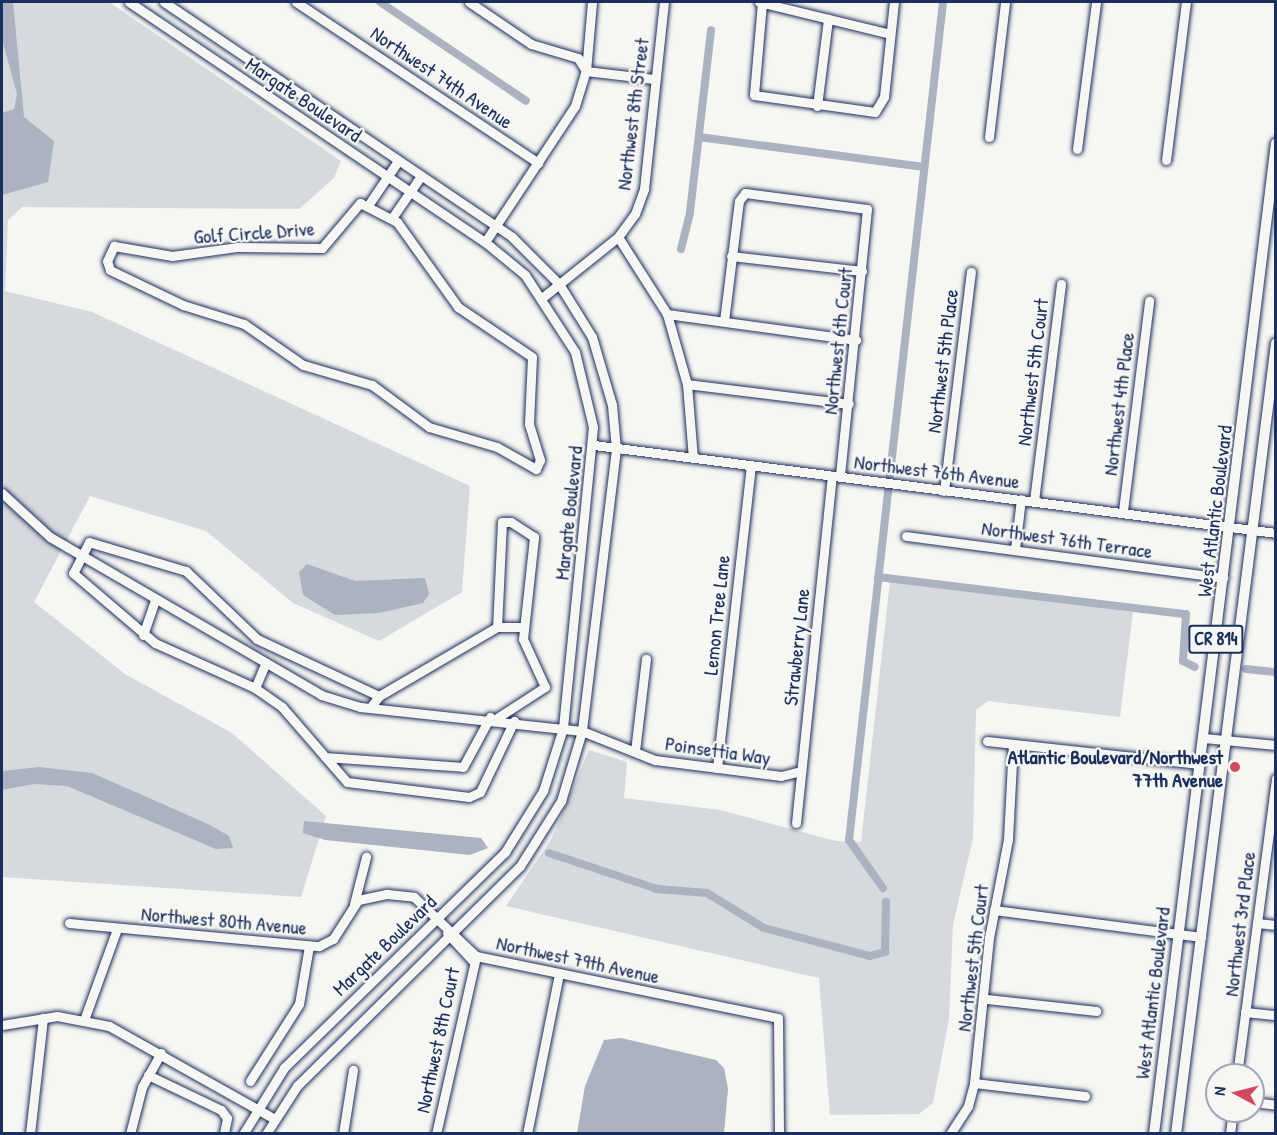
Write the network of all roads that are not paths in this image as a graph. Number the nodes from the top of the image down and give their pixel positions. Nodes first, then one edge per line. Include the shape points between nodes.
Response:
1 (129, 2) edge
2 (164, 2) edge
3 (296, 2) edge
4 (469, 2) edge
5 (592, 2) edge
6 (664, 2) edge
7 (759, 2) edge
8 (894, 2) edge
9 (1005, 2) edge
10 (1096, 2) edge
11 (1186, 2) edge
12 (828, 19) junction
13 (890, 34) junction
14 (586, 71) junction
15 (654, 79) junction
16 (817, 106) junction
17 (989, 137) dead end
18 (1275, 143) edge
19 (1077, 149) dead end
20 (1166, 160) dead end
21 (398, 161) junction
22 (538, 163) junction
23 (421, 176) junction
24 (387, 178) junction
25 (409, 193) junction
26 (369, 204) junction
27 (392, 218) junction
28 (498, 225) junction
29 (618, 237) junction
30 (485, 242) junction
31 (731, 256) junction
32 (862, 271) junction
33 (971, 272) dead end
34 (559, 284) junction
35 (1061, 284) dead end
36 (543, 297) junction
37 (1149, 301) dead end
38 (667, 314) junction
39 (724, 321) junction
40 (856, 340) junction
41 (1275, 343) edge
42 (687, 384) junction
43 (849, 404) junction
44 (594, 445) junction
45 (616, 449) junction
46 (693, 458) junction
47 (751, 467) junction
48 (836, 477) junction
49 (944, 491) junction
50 (2, 494) edge
51 (1022, 500) junction
52 (1034, 501) junction
53 (1123, 511) junction
54 (1231, 527) junction
55 (1252, 530) junction
56 (1275, 533) edge
57 (906, 536) dead end
58 (1015, 549) junction
59 (81, 555) junction
60 (1223, 578) junction
61 (155, 600) junction
62 (497, 627) junction
63 (524, 627) junction
64 (143, 635) junction
65 (646, 659) dead end
66 (265, 664) junction
67 (255, 688) junction
68 (379, 696) junction
69 (370, 708) junction
70 (493, 718) junction
71 (514, 721) junction
72 (563, 728) junction
73 (582, 731) junction
74 (1204, 738) junction
75 (1224, 740) junction
76 (987, 741) dead end
77 (1013, 744) junction
78 (1275, 745) edge
79 (635, 751) junction
80 (325, 757) junction
81 (1200, 764) junction
82 (717, 768) junction
83 (801, 771) junction
84 (1275, 778) edge
85 (796, 823) dead end
86 (1272, 833) edge
87 (366, 857) dead end
88 (354, 904) junction
89 (994, 910) junction
90 (439, 918) junction
91 (69, 923) dead end
92 (1257, 923) junction
93 (1275, 925) edge
94 (117, 929) junction
95 (452, 934) junction
96 (1177, 934) junction
97 (1202, 937) junction
98 (309, 946) junction
99 (474, 958) junction
100 (559, 974) junction
101 (987, 999) junction
102 (1096, 1011) dead end
103 (1245, 1012) junction
104 (1275, 1015) edge
105 (43, 1018) junction
106 (84, 1020) junction
107 (2, 1025) edge
108 (161, 1053) junction
109 (1239, 1063) edge
110 (353, 1070) dead end
111 (148, 1075) junction
112 (250, 1081) dead end
113 (974, 1083) junction
114 (1084, 1096) dead end
115 (255, 1107) junction
116 (273, 1118) junction
117 (30, 1134) edge
118 (130, 1134) edge
119 (224, 1134) edge
120 (243, 1134) edge
121 (266, 1134) edge
122 (343, 1134) edge
123 (436, 1134) edge
124 (527, 1134) edge
125 (779, 1134) edge
126 (950, 1134) edge
127 (1154, 1134) edge
128 (1176, 1134) edge

1 - 24 street, Margate Boulevard
2 - 21 street, Margate Boulevard
3 - 22 street, Northwest 74th Avenue
4 - 14 street via 531,44 578,58
5 - 14 street
6 - 15 street, Northwest 8th Street
7 - 12 street
7 - 16 street via 754,96
8 - 13 street
9 - 17 street
10 - 19 street
11 - 20 street
12 - 13 street
12 - 16 street
13 - 16 street via 881,108
14 - 15 street
14 - 22 street via 575,106
15 - 29 street, Northwest 8th Street via 644,189 635,214
18 - 54 main road, West Atlantic Boulevard / CR 814
21 - 23 street, Margate Boulevard
21 - 24 street, Golf Circle Drive
22 - 28 street
23 - 25 street
23 - 28 street, Margate Boulevard
24 - 25 street, Margate Boulevard
24 - 26 street, Golf Circle Drive
25 - 27 street
25 - 30 street, Margate Boulevard
26 - 27 street, Golf Circle Drive
26 - 27 street, Golf Circle Drive via 354,208 322,248 238,247 172,256 114,246 106,261 110,270 183,305 244,324 303,365 372,385 429,427 497,447 536,469 540,460 529,424 532,357 458,307
28 - 30 street
28 - 34 street, Margate Boulevard
29 - 34 street, Northwest 8th Street
29 - 38 street
30 - 36 street, Margate Boulevard
31 - 32 street
31 - 32 street, Northwest 6th Court via 739,201 745,193 867,209
31 - 39 street
32 - 40 street, Northwest 6th Court
33 - 49 street, Northwest 5th Place
34 - 36 street, Northwest 8th Street
34 - 45 street, Margate Boulevard via 592,337 612,405
35 - 52 street, Northwest 5th Court
36 - 44 street, Margate Boulevard via 575,352 590,402
37 - 53 street, Northwest 4th Place
38 - 39 street
38 - 42 street
39 - 40 street
40 - 43 street, Northwest 6th Court
41 - 55 main road, West Atlantic Boulevard / CR 814
42 - 43 street
42 - 46 street
43 - 48 street, Northwest 6th Court
44 - 45 street, Northwest 76th Avenue
44 - 72 street, Margate Boulevard
45 - 46 street, Northwest 76th Avenue
45 - 73 street, Margate Boulevard
46 - 47 street, Northwest 76th Avenue
47 - 48 street, Northwest 76th Avenue
47 - 82 street, Lemon Tree Lane
48 - 49 street, Northwest 76th Avenue
48 - 83 street, Strawberry Lane
49 - 51 street, Northwest 76th Avenue
50 - 59 street, Poinsettia Way via 30,524
51 - 52 street, Northwest 76th Avenue
51 - 58 street
52 - 53 street, Northwest 76th Avenue
53 - 54 street, Northwest 76th Avenue
54 - 55 street, Northwest 76th Avenue
54 - 60 main road, West Atlantic Boulevard / CR 814
55 - 56 street, Northwest 76th Avenue
55 - 75 main road, West Atlantic Boulevard / CR 814
57 - 58 street, Northwest 76th Terrace
58 - 60 street, Northwest 76th Terrace
59 - 61 street, Poinsettia Way
59 - 64 street via 73,573
59 - 68 street via 89,542 186,571 257,639
60 - 74 main road, West Atlantic Boulevard / CR 814
61 - 64 street
61 - 66 street, Poinsettia Way
62 - 63 street
62 - 63 street via 502,522 511,522 534,537
62 - 68 street
63 - 70 street via 528,653 544,675 545,687
64 - 67 street
65 - 79 street
66 - 67 street
66 - 69 street, Poinsettia Way via 321,695
67 - 80 street via 282,707
68 - 69 street
69 - 70 street, Poinsettia Way
70 - 71 street, Poinsettia Way
70 - 80 street via 463,767
71 - 72 street, Poinsettia Way
71 - 80 street via 480,792 469,797 347,782
72 - 73 street, Poinsettia Way
72 - 90 street, Margate Boulevard via 529,817 505,852
73 - 79 street, Poinsettia Way
73 - 95 street, Margate Boulevard via 573,771 546,830 520,866
74 - 75 street
74 - 81 main road, West Atlantic Boulevard / CR 814
75 - 78 street
75 - 97 main road, West Atlantic Boulevard / CR 814
76 - 77 street
77 - 81 street
77 - 89 street, Northwest 5th Court via 1008,839
79 - 82 street, Poinsettia Way via 655,760
81 - 96 main road, West Atlantic Boulevard / CR 814
82 - 83 street, Poinsettia Way via 781,776
83 - 85 street, Strawberry Lane
84 - 86 street, Northwest 3rd Place
86 - 92 street, Northwest 3rd Place
87 - 88 street, Northwest 80th Avenue
88 - 90 street via 378,894 406,895
88 - 98 street, Northwest 80th Avenue via 330,942
89 - 96 street
89 - 101 street, Northwest 5th Court
90 - 95 street, Northwest 79th Avenue
90 - 115 street, Margate Boulevard via 284,1068
91 - 94 street, Northwest 80th Avenue
92 - 93 street
92 - 103 street, Northwest 3rd Place
94 - 98 street, Northwest 80th Avenue
94 - 106 street, Northwest 80th Avenue
95 - 99 street, Northwest 79th Avenue
95 - 116 street, Margate Boulevard via 297,1086
96 - 97 street
96 - 127 main road, West Atlantic Boulevard / CR 814
97 - 128 main road, West Atlantic Boulevard / CR 814
98 - 112 street, Margate Boulevard via 299,1004
99 - 100 street, Northwest 79th Avenue
99 - 123 street, Northwest 8th Court
100 - 124 street
100 - 125 street, Northwest 79th Avenue via 778,1018
101 - 102 street
101 - 113 street, Northwest 5th Court
103 - 104 street
103 - 109 street, Northwest 3rd Place
105 - 106 street
105 - 107 street
105 - 117 street
106 - 108 street
108 - 111 street
108 - 115 street
110 - 122 street
111 - 118 street
111 - 119 street via 221,1110 227,1118
113 - 114 street
113 - 126 street, Northwest 5th Court via 968,1106
115 - 116 street
115 - 120 street, Margate Boulevard
116 - 121 street, Margate Boulevard

